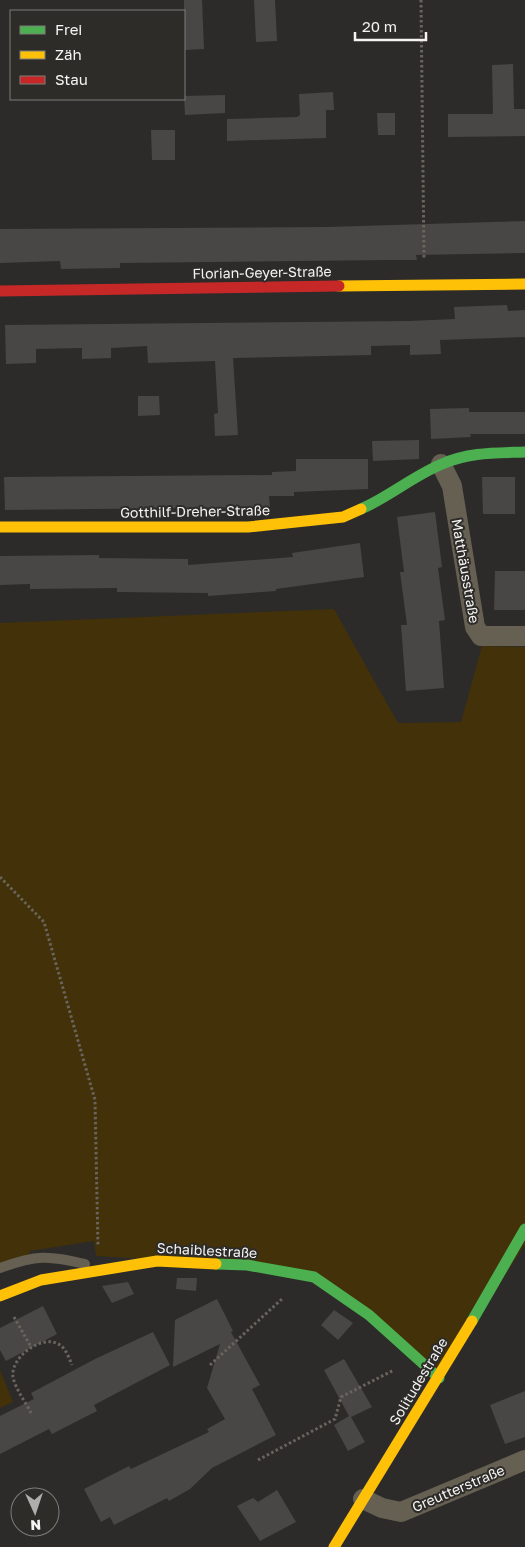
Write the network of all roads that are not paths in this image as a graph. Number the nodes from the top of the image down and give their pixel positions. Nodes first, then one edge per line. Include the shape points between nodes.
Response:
1 (525, 284) edge
2 (0, 291) edge
3 (525, 452) edge
4 (441, 464) junction
5 (0, 527) edge
6 (525, 636) edge
7 (525, 1229) edge
8 (0, 1268) edge
9 (108, 1269) junction
10 (0, 1296) edge
11 (439, 1378) junction
12 (525, 1460) edge
13 (363, 1499) junction
14 (334, 1547) edge

1 - 2 street, Florian-Geyer-Straße
3 - 4 street, Gotthilf-Dreher-Straße via 477,453
4 - 5 street, Gotthilf-Dreher-Straße via 376,503 343,517 248,527
4 - 6 street, Matthäusstraße via 452,486 475,628 481,636
7 - 11 street, Solitudestraße
8 - 9 lane via 29,1257 56,1257
9 - 10 street, Schaiblestraße via 41,1280
9 - 11 street, Schaiblestraße via 157,1261 247,1265 314,1277 369,1315
11 - 13 street, Solitudestraße
12 - 13 street, Greutterstraße via 401,1512
13 - 14 street, Solitudestraße

